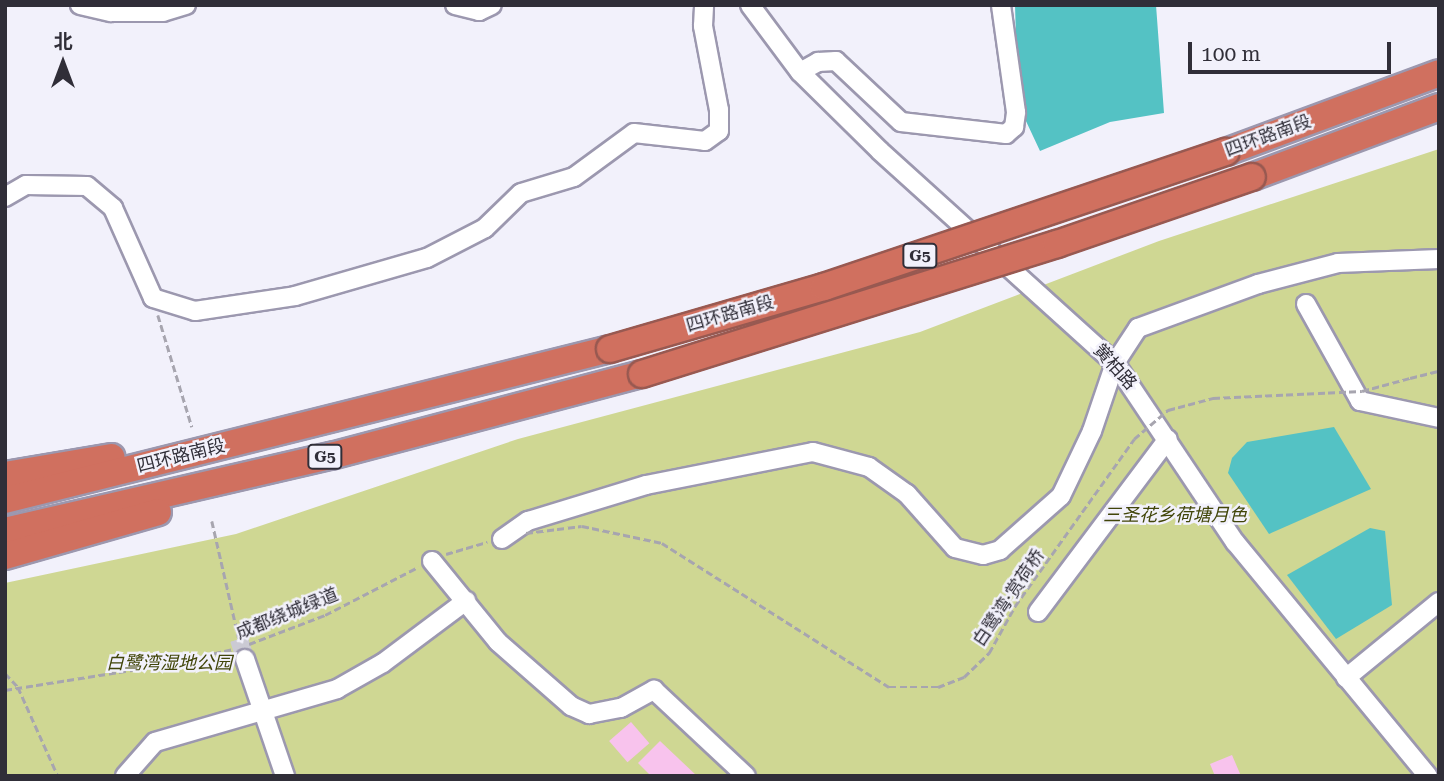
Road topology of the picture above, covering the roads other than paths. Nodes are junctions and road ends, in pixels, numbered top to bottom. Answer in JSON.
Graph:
{"nodes":[{"id":1,"x":80,"y":5,"type":"edge"},
{"id":2,"x":186,"y":5,"type":"edge"},
{"id":3,"x":454,"y":5,"type":"edge"},
{"id":4,"x":492,"y":5,"type":"edge"},
{"id":5,"x":704,"y":5,"type":"edge"},
{"id":6,"x":750,"y":5,"type":"edge"},
{"id":7,"x":1001,"y":5,"type":"edge"},
{"id":8,"x":800,"y":72,"type":"junction"},
{"id":9,"x":1439,"y":73,"type":"edge"},
{"id":10,"x":1439,"y":107,"type":"edge"},
{"id":11,"x":5,"y":197,"type":"edge"},
{"id":12,"x":1439,"y":259,"type":"edge"},
{"id":13,"x":1307,"y":304,"type":"dead end"},
{"id":14,"x":1115,"y":363,"type":"junction"},
{"id":15,"x":1439,"y":418,"type":"edge"},
{"id":16,"x":319,"y":421,"type":"junction"},
{"id":17,"x":410,"y":435,"type":"junction"},
{"id":18,"x":1168,"y":439,"type":"junction"},
{"id":19,"x":5,"y":475,"type":"edge"},
{"id":20,"x":5,"y":500,"type":"edge"},
{"id":21,"x":5,"y":531,"type":"edge"},
{"id":22,"x":502,"y":540,"type":"road end"},
{"id":23,"x":5,"y":556,"type":"edge"},
{"id":24,"x":432,"y":561,"type":"road end"},
{"id":25,"x":466,"y":601,"type":"junction"},
{"id":26,"x":1439,"y":601,"type":"edge"},
{"id":27,"x":1038,"y":612,"type":"dead end"},
{"id":28,"x":245,"y":659,"type":"tunnel mouth"},
{"id":29,"x":1346,"y":678,"type":"junction"},
{"id":30,"x":260,"y":712,"type":"junction"},
{"id":31,"x":125,"y":776,"type":"edge"},
{"id":32,"x":285,"y":776,"type":"edge"},
{"id":33,"x":747,"y":776,"type":"edge"},
{"id":34,"x":1428,"y":776,"type":"edge"}],
"edges":[{"from":1,"to":2,"type":"street"},
{"from":3,"to":4,"type":"street"},
{"from":5,"to":11,"type":"street"},
{"from":6,"to":8,"type":"street","name":"黉柏路"},
{"from":7,"to":8,"type":"street"},
{"from":8,"to":14,"type":"street","name":"黉柏路"},
{"from":9,"to":16,"type":"highway","name":"四环路南段","number":"G5","bridge":true},
{"from":10,"to":17,"type":"highway","name":"四环路南段","number":"G5","bridge":true},
{"from":12,"to":14,"type":"street"},
{"from":13,"to":15,"type":"street"},
{"from":14,"to":18,"type":"street","name":"黉柏路"},
{"from":14,"to":22,"type":"street"},
{"from":16,"to":19,"type":"highway"},
{"from":16,"to":20,"type":"highway","name":"四环路南段","number":"G5"},
{"from":17,"to":21,"type":"highway","name":"四环路南段","number":"G5"},
{"from":17,"to":23,"type":"highway"},
{"from":18,"to":27,"type":"street"},
{"from":18,"to":29,"type":"street","name":"黉柏路"},
{"from":24,"to":25,"type":"street"},
{"from":25,"to":30,"type":"street"},
{"from":25,"to":33,"type":"street"},
{"from":26,"to":29,"type":"street"},
{"from":28,"to":30,"type":"street"},
{"from":29,"to":34,"type":"street","name":"黉柏路"},
{"from":30,"to":31,"type":"street"},
{"from":30,"to":32,"type":"street"}]}
